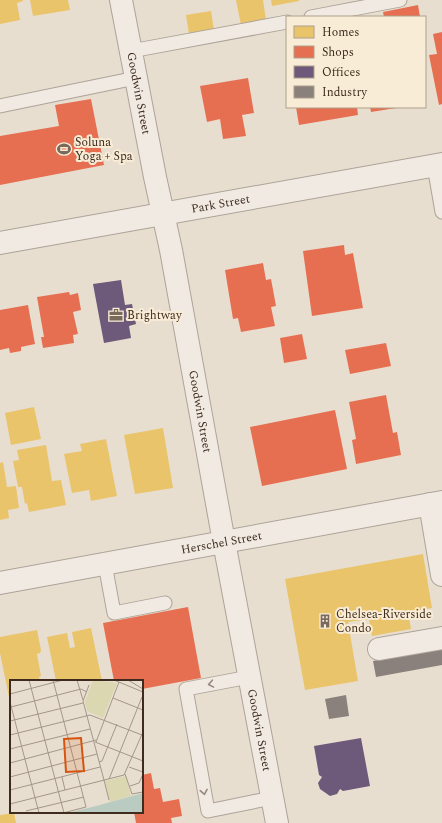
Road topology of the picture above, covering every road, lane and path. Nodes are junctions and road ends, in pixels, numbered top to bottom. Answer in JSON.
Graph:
{"nodes":[{"id":1,"x":121,"y":0,"type":"edge"},
{"id":2,"x":400,"y":0,"type":"edge"},
{"id":3,"x":316,"y":16,"type":"edge"},
{"id":4,"x":286,"y":22,"type":"edge"},
{"id":5,"x":131,"y":51,"type":"junction"},
{"id":6,"x":136,"y":78,"type":"junction"},
{"id":7,"x":0,"y":106,"type":"edge"},
{"id":8,"x":438,"y":165,"type":"edge"},
{"id":9,"x":442,"y":212,"type":"edge"},
{"id":10,"x":162,"y":213,"type":"junction"},
{"id":11,"x":0,"y":243,"type":"edge"},
{"id":12,"x":436,"y":503,"type":"edge"},
{"id":13,"x":224,"y":542,"type":"junction"},
{"id":14,"x":105,"y":564,"type":"junction"},
{"id":15,"x":442,"y":575,"type":"edge"},
{"id":16,"x":0,"y":583,"type":"edge"},
{"id":17,"x":165,"y":603,"type":"dead end"},
{"id":18,"x":442,"y":638,"type":"edge"},
{"id":19,"x":380,"y":649,"type":"dead end"},
{"id":20,"x":249,"y":677,"type":"junction"},
{"id":21,"x":272,"y":798,"type":"junction"},
{"id":22,"x":277,"y":823,"type":"edge"}],
"edges":[{"from":1,"to":5,"type":"street","name":"Goodwin Street"},
{"from":2,"to":3,"type":"lane"},
{"from":4,"to":5,"type":"lane"},
{"from":5,"to":6,"type":"street","name":"Goodwin Street"},
{"from":6,"to":7,"type":"lane"},
{"from":6,"to":10,"type":"street","name":"Goodwin Street"},
{"from":8,"to":9,"type":"lane"},
{"from":8,"to":10,"type":"street","name":"Park Street"},
{"from":10,"to":11,"type":"street","name":"Park Street"},
{"from":10,"to":13,"type":"street","name":"Goodwin Street"},
{"from":12,"to":13,"type":"street","name":"Herschel Street"},
{"from":12,"to":15,"type":"street"},
{"from":13,"to":14,"type":"street","name":"Herschel Street"},
{"from":13,"to":20,"type":"street","name":"Goodwin Street"},
{"from":14,"to":16,"type":"street","name":"Herschel Street"},
{"from":14,"to":17,"type":"lane"},
{"from":18,"to":19,"type":"street"},
{"from":20,"to":21,"type":"street","name":"Goodwin Street"},
{"from":20,"to":21,"type":"lane","one_way":true},
{"from":21,"to":22,"type":"street","name":"Goodwin Street"}]}
